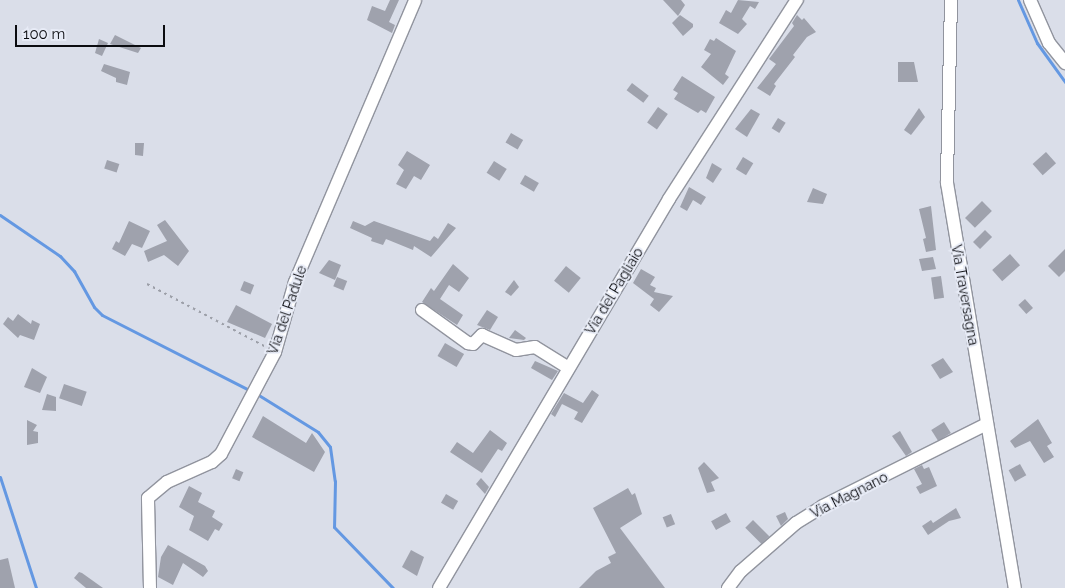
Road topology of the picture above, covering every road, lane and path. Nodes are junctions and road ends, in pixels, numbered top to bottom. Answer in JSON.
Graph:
{"nodes":[{"id":1,"x":415,"y":0,"type":"edge"},
{"id":2,"x":797,"y":0,"type":"edge"},
{"id":3,"x":951,"y":0,"type":"edge"},
{"id":4,"x":1030,"y":0,"type":"edge"},
{"id":5,"x":1065,"y":63,"type":"edge"},
{"id":6,"x":147,"y":284,"type":"dead end"},
{"id":7,"x":422,"y":310,"type":"dead end"},
{"id":8,"x":275,"y":352,"type":"junction"},
{"id":9,"x":568,"y":368,"type":"junction"},
{"id":10,"x":987,"y":424,"type":"junction"},
{"id":11,"x":150,"y":588,"type":"edge"},
{"id":12,"x":439,"y":588,"type":"edge"},
{"id":13,"x":728,"y":588,"type":"edge"},
{"id":14,"x":1015,"y":588,"type":"edge"}],
"edges":[{"from":1,"to":8,"type":"street","name":"Via del Padule"},
{"from":2,"to":9,"type":"street","name":"Via del Pagliaio"},
{"from":3,"to":10,"type":"street","name":"Via Traversagna"},
{"from":4,"to":5,"type":"street"},
{"from":6,"to":8,"type":"path"},
{"from":7,"to":9,"type":"street"},
{"from":8,"to":11,"type":"street","name":"Via del Padule"},
{"from":9,"to":12,"type":"street","name":"Via del Pagliaio"},
{"from":10,"to":13,"type":"street","name":"Via Magnano"},
{"from":10,"to":14,"type":"street","name":"Via Traversagna"}]}
